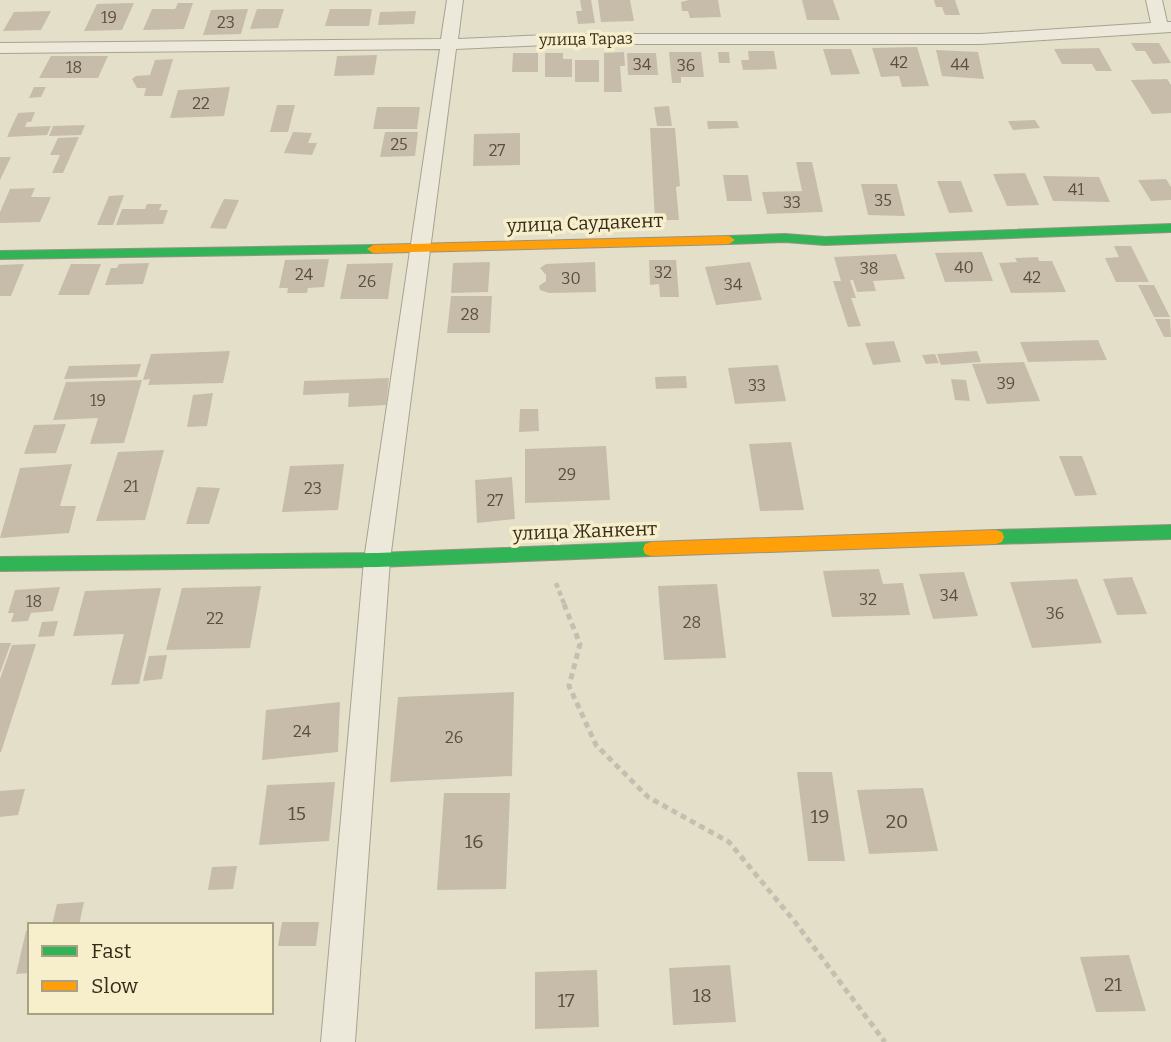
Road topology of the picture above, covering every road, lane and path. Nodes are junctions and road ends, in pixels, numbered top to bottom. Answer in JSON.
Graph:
{"nodes":[{"id":1,"x":456,"y":0,"type":"edge"},
{"id":2,"x":1154,"y":0,"type":"edge"},
{"id":3,"x":1165,"y":27,"type":"edge"},
{"id":4,"x":451,"y":44,"type":"junction"},
{"id":5,"x":0,"y":48,"type":"edge"},
{"id":6,"x":1171,"y":228,"type":"edge"},
{"id":7,"x":422,"y":248,"type":"junction"},
{"id":8,"x":0,"y":255,"type":"edge"},
{"id":9,"x":1171,"y":532,"type":"edge"},
{"id":10,"x":540,"y":555,"type":"junction"},
{"id":11,"x":377,"y":560,"type":"junction"},
{"id":12,"x":0,"y":564,"type":"edge"},
{"id":13,"x":338,"y":1042,"type":"edge"},
{"id":14,"x":885,"y":1042,"type":"edge"}],
"edges":[{"from":1,"to":4,"type":"street"},
{"from":2,"to":3,"type":"street"},
{"from":3,"to":4,"type":"street","name":"улица Тараз"},
{"from":4,"to":5,"type":"street","name":"улица Тараз"},
{"from":4,"to":7,"type":"street"},
{"from":6,"to":7,"type":"street","name":"улица Саудакент"},
{"from":7,"to":8,"type":"street","name":"улица Саудакент"},
{"from":7,"to":11,"type":"street"},
{"from":9,"to":10,"type":"street","name":"улица Жанкент"},
{"from":10,"to":11,"type":"street","name":"улица Жанкент"},
{"from":10,"to":14,"type":"path"},
{"from":11,"to":12,"type":"street","name":"улица Жанкент"},
{"from":11,"to":13,"type":"street"}]}
